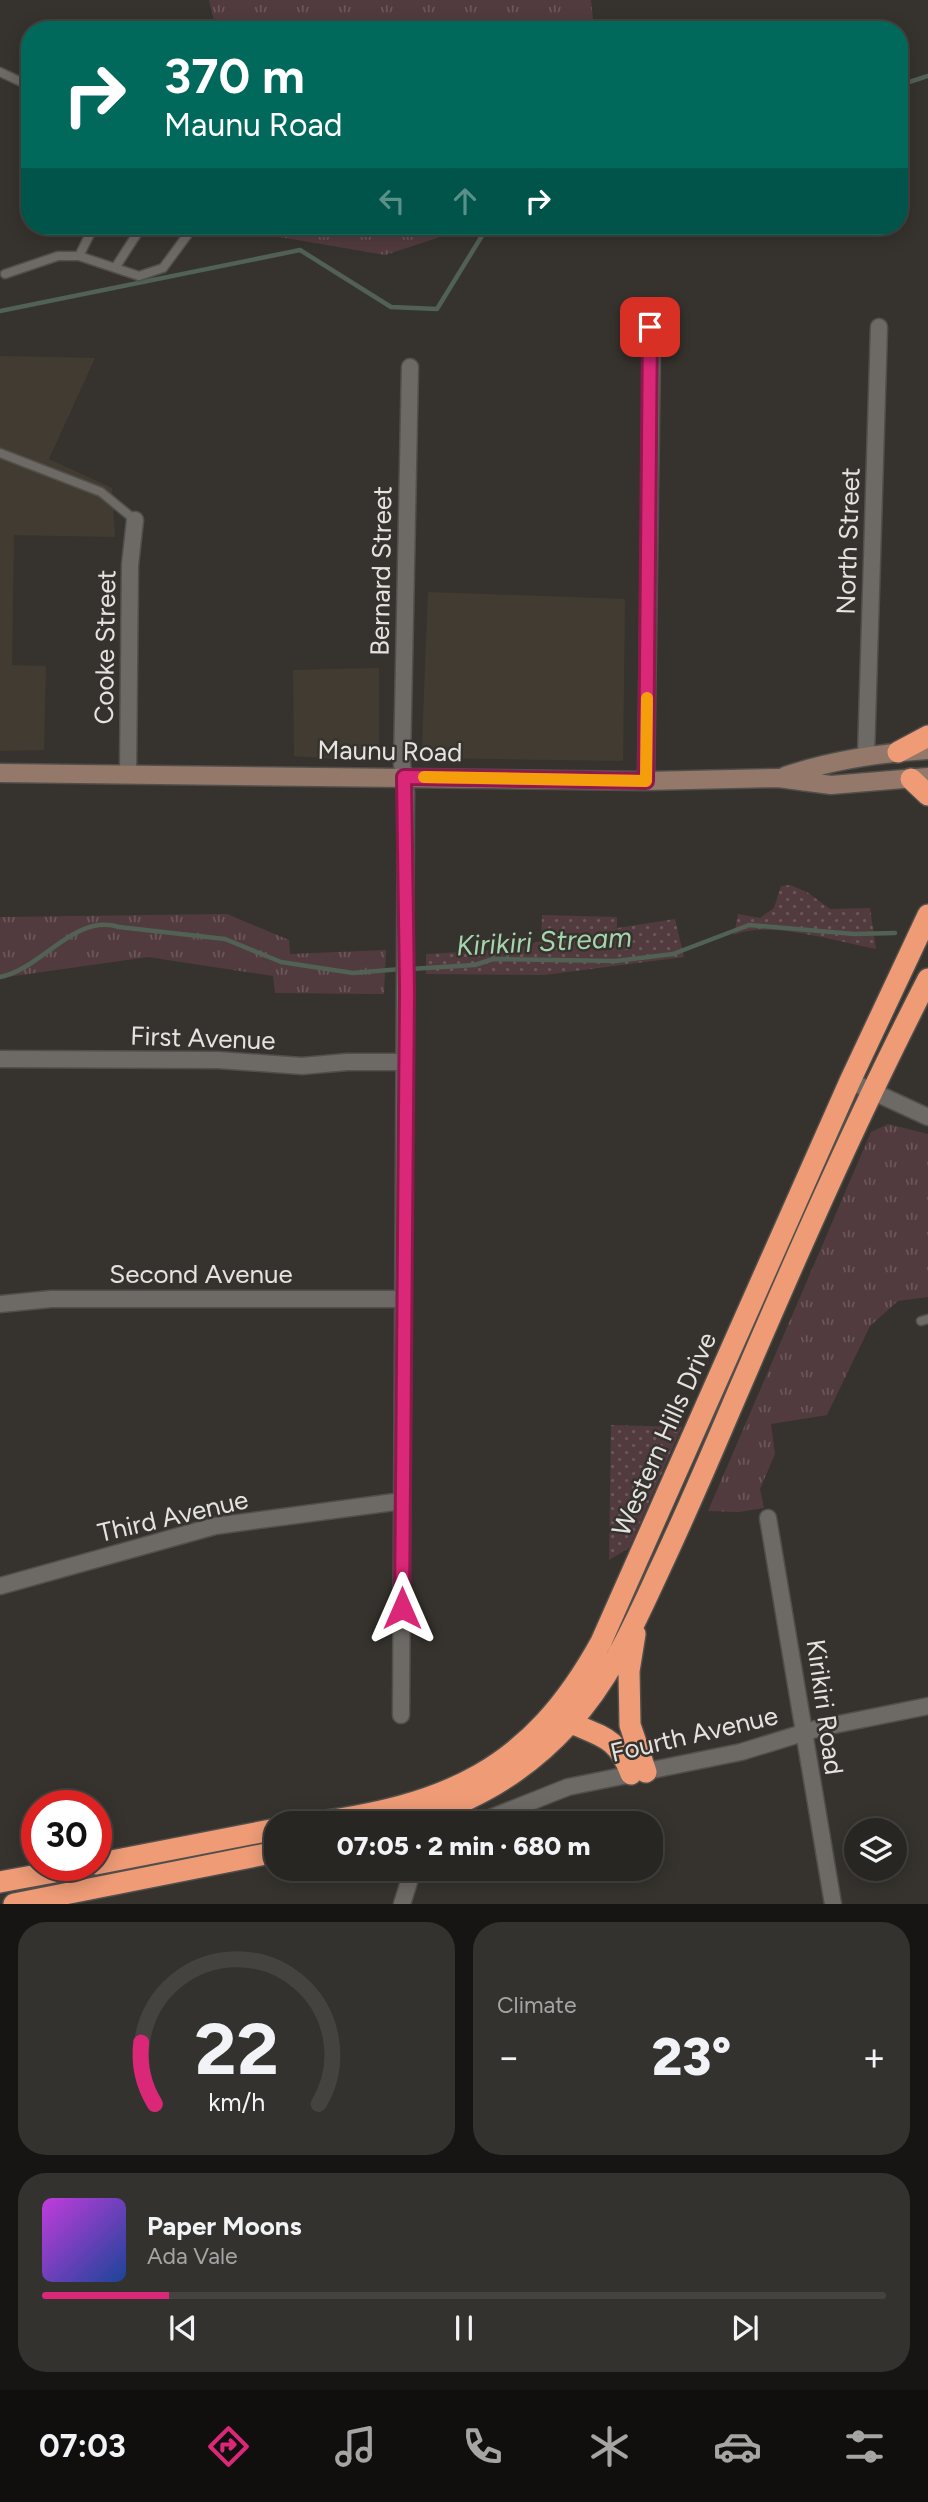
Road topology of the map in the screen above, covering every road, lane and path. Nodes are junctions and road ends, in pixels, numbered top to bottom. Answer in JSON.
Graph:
{"nodes":[{"id":1,"x":0,"y":72,"type":"edge"},
{"id":2,"x":21,"y":82,"type":"edge"},
{"id":3,"x":90,"y":235,"type":"edge"},
{"id":4,"x":136,"y":235,"type":"edge"},
{"id":5,"x":187,"y":235,"type":"edge"},
{"id":6,"x":79,"y":256,"type":"junction"},
{"id":7,"x":115,"y":268,"type":"junction"},
{"id":8,"x":5,"y":274,"type":"dead end"},
{"id":9,"x":648,"y":307,"type":"dead end"},
{"id":10,"x":879,"y":327,"type":"dead end"},
{"id":11,"x":410,"y":367,"type":"dead end"},
{"id":12,"x":0,"y":453,"type":"edge"},
{"id":13,"x":135,"y":520,"type":"joint"},
{"id":14,"x":928,"y":736,"type":"edge"},
{"id":15,"x":928,"y":750,"type":"edge"},
{"id":16,"x":898,"y":752,"type":"junction"},
{"id":17,"x":866,"y":756,"type":"junction"},
{"id":18,"x":0,"y":773,"type":"edge"},
{"id":19,"x":128,"y":775,"type":"junction"},
{"id":20,"x":404,"y":777,"type":"junction"},
{"id":21,"x":779,"y":778,"type":"junction"},
{"id":22,"x":920,"y":778,"type":"edge"},
{"id":23,"x":646,"y":781,"type":"junction"},
{"id":24,"x":928,"y":794,"type":"edge"},
{"id":25,"x":928,"y":915,"type":"edge"},
{"id":26,"x":928,"y":979,"type":"edge"},
{"id":27,"x":0,"y":1059,"type":"edge"},
{"id":28,"x":404,"y":1062,"type":"junction"},
{"id":29,"x":850,"y":1081,"type":"junction"},
{"id":30,"x":871,"y":1090,"type":"junction"},
{"id":31,"x":928,"y":1117,"type":"edge"},
{"id":32,"x":769,"y":1295,"type":"junction"},
{"id":33,"x":403,"y":1299,"type":"junction"},
{"id":34,"x":0,"y":1304,"type":"edge"},
{"id":35,"x":402,"y":1501,"type":"junction"},
{"id":36,"x":768,"y":1518,"type":"dead end"},
{"id":37,"x":0,"y":1586,"type":"edge"},
{"id":38,"x":636,"y":1621,"type":"junction"},
{"id":39,"x":928,"y":1706,"type":"edge"},
{"id":40,"x":401,"y":1715,"type":"dead end"},
{"id":41,"x":570,"y":1723,"type":"junction"},
{"id":42,"x":803,"y":1735,"type":"junction"},
{"id":43,"x":639,"y":1773,"type":"junction"},
{"id":44,"x":380,"y":1811,"type":"edge"},
{"id":45,"x":442,"y":1811,"type":"edge"},
{"id":46,"x":508,"y":1811,"type":"edge"},
{"id":47,"x":264,"y":1831,"type":"edge"},
{"id":48,"x":264,"y":1854,"type":"edge"},
{"id":49,"x":112,"y":1861,"type":"edge"},
{"id":50,"x":21,"y":1878,"type":"edge"},
{"id":51,"x":408,"y":1881,"type":"edge"},
{"id":52,"x":0,"y":1882,"type":"edge"},
{"id":53,"x":14,"y":1903,"type":"edge"},
{"id":54,"x":402,"y":1903,"type":"edge"},
{"id":55,"x":833,"y":1903,"type":"edge"}],
"edges":[{"from":1,"to":2,"type":"lane"},
{"from":3,"to":6,"type":"lane"},
{"from":4,"to":7,"type":"lane"},
{"from":5,"to":7,"type":"lane"},
{"from":6,"to":7,"type":"lane"},
{"from":6,"to":8,"type":"lane"},
{"from":9,"to":23,"type":"street"},
{"from":10,"to":17,"type":"street","name":"North Street"},
{"from":11,"to":20,"type":"street","name":"Bernard Street"},
{"from":12,"to":13,"type":"lane"},
{"from":13,"to":19,"type":"street","name":"Cooke Street"},
{"from":14,"to":16,"type":"highway"},
{"from":15,"to":16,"type":"main road","name":"Maunu Road"},
{"from":16,"to":17,"type":"main road","name":"Maunu Road"},
{"from":17,"to":21,"type":"main road","name":"Maunu Road"},
{"from":18,"to":19,"type":"main road","name":"Maunu Road"},
{"from":19,"to":20,"type":"main road","name":"Maunu Road"},
{"from":20,"to":23,"type":"main road","name":"Maunu Road"},
{"from":20,"to":28,"type":"street","name":"Bernard Street"},
{"from":21,"to":22,"type":"main road","name":"Maunu Road"},
{"from":21,"to":23,"type":"main road","name":"Maunu Road"},
{"from":22,"to":24,"type":"highway"},
{"from":25,"to":29,"type":"highway","name":"Western Hills Drive"},
{"from":26,"to":30,"type":"highway","name":"Western Hills Drive"},
{"from":27,"to":28,"type":"street","name":"First Avenue"},
{"from":28,"to":33,"type":"street","name":"Bernard Street"},
{"from":29,"to":30,"type":"street"},
{"from":29,"to":32,"type":"highway","name":"Western Hills Drive"},
{"from":30,"to":31,"type":"street"},
{"from":30,"to":32,"type":"highway","name":"Western Hills Drive"},
{"from":32,"to":38,"type":"highway","name":"Western Hills Drive"},
{"from":32,"to":44,"type":"highway","name":"Western Hills Drive"},
{"from":33,"to":34,"type":"street","name":"Second Avenue"},
{"from":33,"to":35,"type":"street","name":"Bernard Street"},
{"from":35,"to":37,"type":"street","name":"Third Avenue"},
{"from":35,"to":40,"type":"street","name":"Bernard Street"},
{"from":36,"to":42,"type":"street","name":"Kirikiri Road"},
{"from":38,"to":41,"type":"highway","name":"Western Hills Drive"},
{"from":38,"to":43,"type":"highway"},
{"from":39,"to":42,"type":"street","name":"Fourth Avenue"},
{"from":41,"to":43,"type":"highway"},
{"from":41,"to":45,"type":"highway","name":"Western Hills Drive"},
{"from":42,"to":43,"type":"street","name":"Fourth Avenue"},
{"from":42,"to":55,"type":"street","name":"Kirikiri Road"},
{"from":43,"to":46,"type":"street","name":"Fourth Avenue"},
{"from":47,"to":49,"type":"highway"},
{"from":48,"to":53,"type":"highway"},
{"from":50,"to":52,"type":"highway"},
{"from":51,"to":54,"type":"street"}]}
